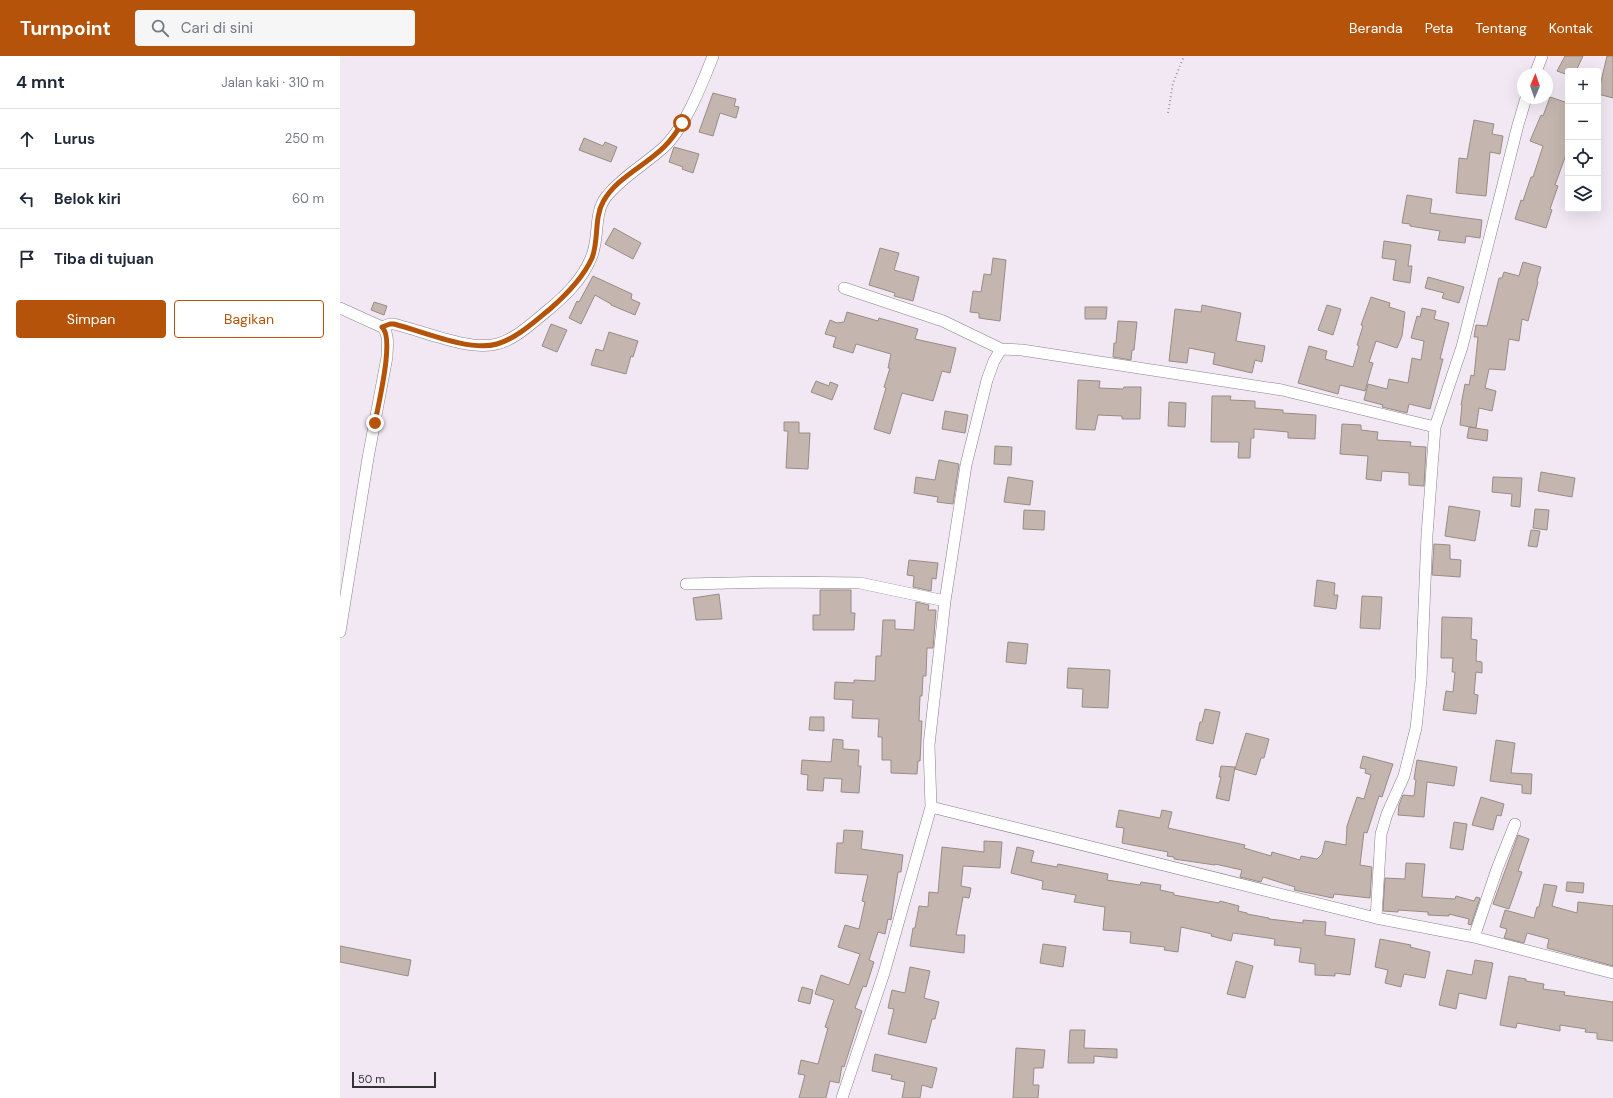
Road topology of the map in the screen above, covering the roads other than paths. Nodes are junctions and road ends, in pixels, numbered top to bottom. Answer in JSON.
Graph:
{"nodes":[{"id":1,"x":713,"y":56,"type":"edge"},
{"id":2,"x":1542,"y":56,"type":"edge"},
{"id":3,"x":1537,"y":68,"type":"edge"},
{"id":4,"x":1524,"y":104,"type":"edge"},
{"id":5,"x":844,"y":288,"type":"dead end"},
{"id":6,"x":340,"y":308,"type":"edge"},
{"id":7,"x":382,"y":327,"type":"junction"},
{"id":8,"x":1001,"y":349,"type":"junction"},
{"id":9,"x":1434,"y":427,"type":"junction"},
{"id":10,"x":686,"y":584,"type":"dead end"},
{"id":11,"x":945,"y":601,"type":"junction"},
{"id":12,"x":340,"y":632,"type":"edge"},
{"id":13,"x":931,"y":807,"type":"junction"},
{"id":14,"x":1515,"y":824,"type":"dead end"},
{"id":15,"x":1376,"y":918,"type":"junction"},
{"id":16,"x":1474,"y":937,"type":"junction"},
{"id":17,"x":1613,"y":973,"type":"edge"},
{"id":18,"x":842,"y":1098,"type":"edge"}],
"edges":[{"from":1,"to":7,"type":"street"},
{"from":2,"to":3,"type":"street"},
{"from":4,"to":9,"type":"street"},
{"from":5,"to":8,"type":"street"},
{"from":6,"to":7,"type":"street"},
{"from":7,"to":12,"type":"street"},
{"from":8,"to":9,"type":"street"},
{"from":8,"to":11,"type":"street"},
{"from":9,"to":15,"type":"street"},
{"from":10,"to":11,"type":"street"},
{"from":11,"to":13,"type":"street"},
{"from":13,"to":15,"type":"street"},
{"from":13,"to":18,"type":"street"},
{"from":14,"to":16,"type":"street"},
{"from":15,"to":16,"type":"street"},
{"from":16,"to":17,"type":"street"}]}
